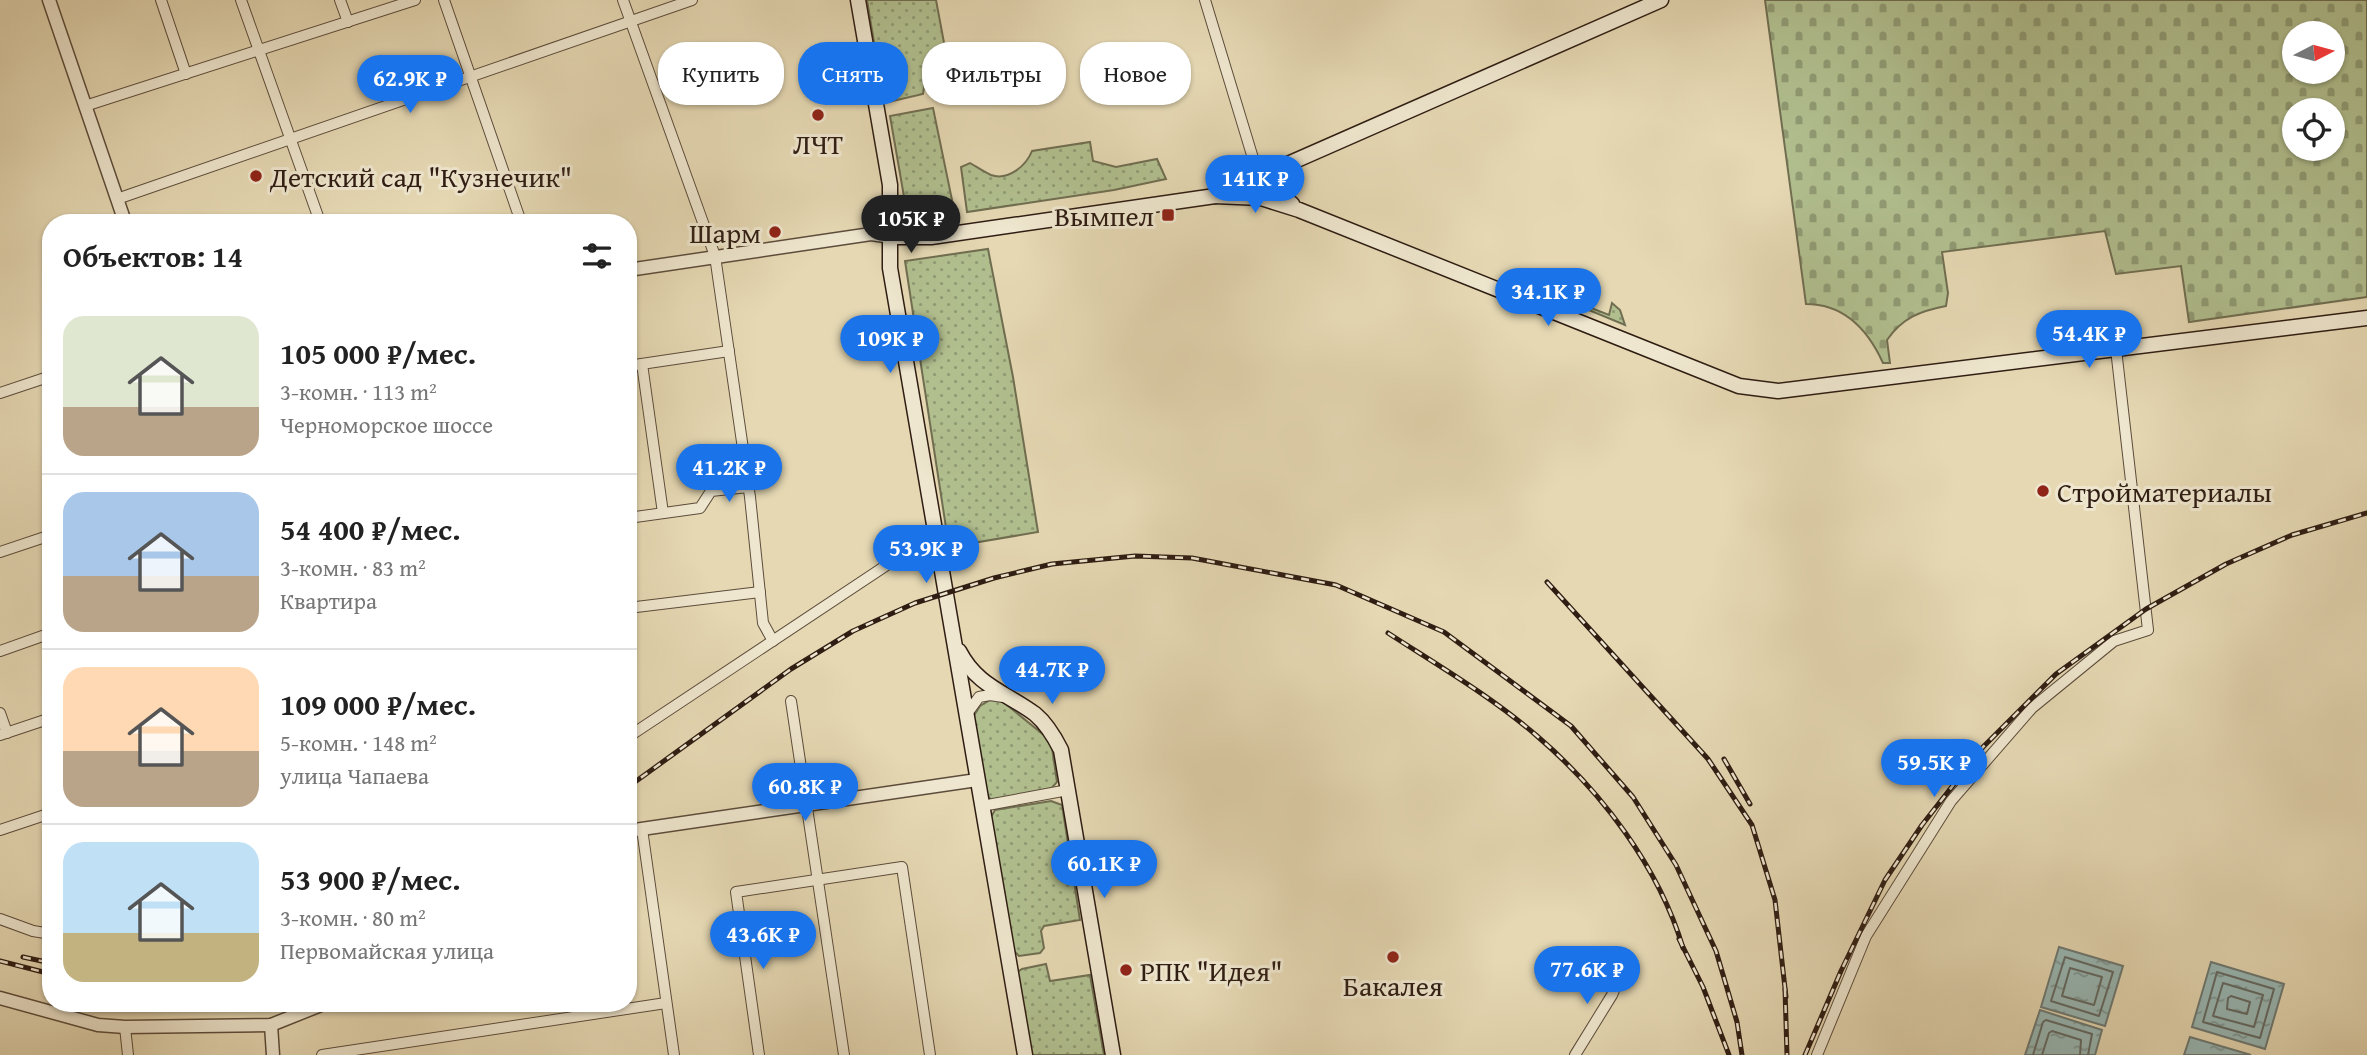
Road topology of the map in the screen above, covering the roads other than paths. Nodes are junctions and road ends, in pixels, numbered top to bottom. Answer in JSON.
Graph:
{"nodes":[{"id":1,"x":49,"y":0,"type":"edge"},
{"id":2,"x":161,"y":0,"type":"edge"},
{"id":3,"x":241,"y":0,"type":"edge"},
{"id":4,"x":340,"y":0,"type":"edge"},
{"id":5,"x":415,"y":0,"type":"edge"},
{"id":6,"x":444,"y":0,"type":"edge"},
{"id":7,"x":623,"y":0,"type":"edge"},
{"id":8,"x":692,"y":0,"type":"edge"},
{"id":9,"x":858,"y":0,"type":"edge"},
{"id":10,"x":1205,"y":0,"type":"edge"},
{"id":11,"x":1661,"y":0,"type":"edge"},
{"id":12,"x":348,"y":22,"type":"junction"},
{"id":13,"x":631,"y":22,"type":"junction"},
{"id":14,"x":259,"y":51,"type":"junction"},
{"id":15,"x":186,"y":74,"type":"junction"},
{"id":16,"x":471,"y":77,"type":"junction"},
{"id":17,"x":85,"y":106,"type":"junction"},
{"id":18,"x":290,"y":141,"type":"junction"},
{"id":19,"x":1259,"y":178,"type":"junction"},
{"id":20,"x":1215,"y":195,"type":"junction"},
{"id":21,"x":117,"y":200,"type":"junction"},
{"id":22,"x":1299,"y":210,"type":"junction"},
{"id":23,"x":122,"y":214,"type":"edge"},
{"id":24,"x":317,"y":214,"type":"edge"},
{"id":25,"x":518,"y":214,"type":"edge"},
{"id":26,"x":892,"y":237,"type":"junction"},
{"id":27,"x":931,"y":237,"type":"junction"},
{"id":28,"x":715,"y":256,"type":"junction"},
{"id":29,"x":637,"y":269,"type":"edge"},
{"id":30,"x":897,"y":311,"type":"junction"},
{"id":31,"x":2367,"y":318,"type":"edge"},
{"id":32,"x":2116,"y":349,"type":"junction"},
{"id":33,"x":729,"y":351,"type":"junction"},
{"id":34,"x":642,"y":364,"type":"junction"},
{"id":35,"x":637,"y":365,"type":"edge"},
{"id":36,"x":42,"y":379,"type":"edge"},
{"id":37,"x":0,"y":393,"type":"edge"},
{"id":38,"x":748,"y":487,"type":"junction"},
{"id":39,"x":663,"y":513,"type":"junction"},
{"id":40,"x":637,"y":517,"type":"edge"},
{"id":41,"x":935,"y":533,"type":"junction"},
{"id":42,"x":42,"y":538,"type":"edge"},
{"id":43,"x":0,"y":552,"type":"edge"},
{"id":44,"x":760,"y":592,"type":"junction"},
{"id":45,"x":637,"y":607,"type":"edge"},
{"id":46,"x":42,"y":636,"type":"edge"},
{"id":47,"x":952,"y":638,"type":"junction"},
{"id":48,"x":772,"y":640,"type":"junction"},
{"id":49,"x":0,"y":650,"type":"edge"},
{"id":50,"x":1007,"y":697,"type":"junction"},
{"id":51,"x":791,"y":701,"type":"dead end"},
{"id":52,"x":0,"y":713,"type":"edge"},
{"id":53,"x":966,"y":715,"type":"junction"},
{"id":54,"x":42,"y":721,"type":"edge"},
{"id":55,"x":637,"y":731,"type":"edge"},
{"id":56,"x":4,"y":734,"type":"edge"},
{"id":57,"x":977,"y":780,"type":"junction"},
{"id":58,"x":1068,"y":790,"type":"junction"},
{"id":59,"x":807,"y":806,"type":"junction"},
{"id":60,"x":982,"y":806,"type":"junction"},
{"id":61,"x":42,"y":817,"type":"edge"},
{"id":62,"x":642,"y":829,"type":"junction"},
{"id":63,"x":0,"y":830,"type":"edge"},
{"id":64,"x":637,"y":830,"type":"edge"},
{"id":65,"x":818,"y":879,"type":"junction"},
{"id":66,"x":0,"y":919,"type":"edge"},
{"id":67,"x":42,"y":932,"type":"edge"},
{"id":68,"x":1623,"y":969,"type":"dead end"},
{"id":69,"x":0,"y":998,"type":"edge"},
{"id":70,"x":666,"y":1003,"type":"junction"},
{"id":71,"x":637,"y":1007,"type":"edge"},
{"id":72,"x":42,"y":1010,"type":"edge"},
{"id":73,"x":51,"y":1012,"type":"edge"},
{"id":74,"x":304,"y":1012,"type":"edge"},
{"id":75,"x":606,"y":1012,"type":"edge"},
{"id":76,"x":271,"y":1025,"type":"junction"},
{"id":77,"x":125,"y":1027,"type":"junction"},
{"id":78,"x":128,"y":1055,"type":"edge"},
{"id":79,"x":273,"y":1055,"type":"edge"},
{"id":80,"x":322,"y":1055,"type":"edge"},
{"id":81,"x":674,"y":1055,"type":"edge"},
{"id":82,"x":759,"y":1055,"type":"edge"},
{"id":83,"x":844,"y":1055,"type":"edge"},
{"id":84,"x":930,"y":1055,"type":"edge"},
{"id":85,"x":1025,"y":1055,"type":"edge"},
{"id":86,"x":1112,"y":1055,"type":"edge"},
{"id":87,"x":1575,"y":1055,"type":"edge"},
{"id":88,"x":1817,"y":1055,"type":"edge"}],
"edges":[{"from":1,"to":17,"type":"street"},
{"from":2,"to":15,"type":"street"},
{"from":3,"to":14,"type":"street"},
{"from":4,"to":12,"type":"street"},
{"from":5,"to":12,"type":"street"},
{"from":6,"to":16,"type":"street"},
{"from":7,"to":13,"type":"street"},
{"from":8,"to":13,"type":"street"},
{"from":9,"to":26,"type":"main road"},
{"from":10,"to":19,"type":"street"},
{"from":11,"to":19,"type":"main road"},
{"from":12,"to":14,"type":"street"},
{"from":13,"to":16,"type":"street"},
{"from":13,"to":28,"type":"street"},
{"from":14,"to":15,"type":"street"},
{"from":14,"to":18,"type":"street"},
{"from":15,"to":17,"type":"street"},
{"from":16,"to":18,"type":"street"},
{"from":16,"to":25,"type":"street"},
{"from":17,"to":21,"type":"street"},
{"from":18,"to":21,"type":"street"},
{"from":18,"to":24,"type":"street"},
{"from":19,"to":20,"type":"main road"},
{"from":19,"to":22,"type":"main road"},
{"from":20,"to":22,"type":"main road"},
{"from":20,"to":27,"type":"main road"},
{"from":21,"to":23,"type":"street"},
{"from":22,"to":32,"type":"main road"},
{"from":26,"to":27,"type":"main road"},
{"from":26,"to":28,"type":"street"},
{"from":26,"to":30,"type":"main road"},
{"from":27,"to":30,"type":"main road"},
{"from":28,"to":29,"type":"street"},
{"from":28,"to":33,"type":"street"},
{"from":30,"to":41,"type":"main road"},
{"from":31,"to":32,"type":"main road"},
{"from":32,"to":88,"type":"street"},
{"from":33,"to":34,"type":"street"},
{"from":33,"to":38,"type":"street"},
{"from":34,"to":35,"type":"street"},
{"from":34,"to":39,"type":"street"},
{"from":36,"to":37,"type":"street"},
{"from":38,"to":39,"type":"street"},
{"from":38,"to":44,"type":"street"},
{"from":39,"to":40,"type":"street"},
{"from":41,"to":47,"type":"main road"},
{"from":41,"to":48,"type":"street"},
{"from":42,"to":43,"type":"street"},
{"from":44,"to":45,"type":"street"},
{"from":44,"to":48,"type":"street"},
{"from":46,"to":49,"type":"street"},
{"from":47,"to":50,"type":"main road"},
{"from":47,"to":53,"type":"main road"},
{"from":48,"to":55,"type":"street"},
{"from":50,"to":53,"type":"street"},
{"from":50,"to":58,"type":"main road"},
{"from":51,"to":59,"type":"street"},
{"from":52,"to":56,"type":"street"},
{"from":53,"to":57,"type":"main road"},
{"from":54,"to":56,"type":"street"},
{"from":57,"to":59,"type":"street"},
{"from":57,"to":60,"type":"main road"},
{"from":58,"to":60,"type":"street"},
{"from":58,"to":86,"type":"main road"},
{"from":59,"to":62,"type":"street"},
{"from":59,"to":65,"type":"street"},
{"from":60,"to":85,"type":"main road"},
{"from":61,"to":63,"type":"street"},
{"from":62,"to":64,"type":"street"},
{"from":62,"to":70,"type":"street"},
{"from":65,"to":82,"type":"street"},
{"from":65,"to":83,"type":"street"},
{"from":65,"to":84,"type":"street"},
{"from":66,"to":67,"type":"street"},
{"from":68,"to":87,"type":"street"},
{"from":69,"to":72,"type":"street"},
{"from":70,"to":71,"type":"street"},
{"from":70,"to":81,"type":"street"},
{"from":73,"to":77,"type":"street"},
{"from":74,"to":76,"type":"street"},
{"from":75,"to":80,"type":"street"},
{"from":76,"to":77,"type":"street"},
{"from":76,"to":79,"type":"street"},
{"from":77,"to":78,"type":"street"}]}
